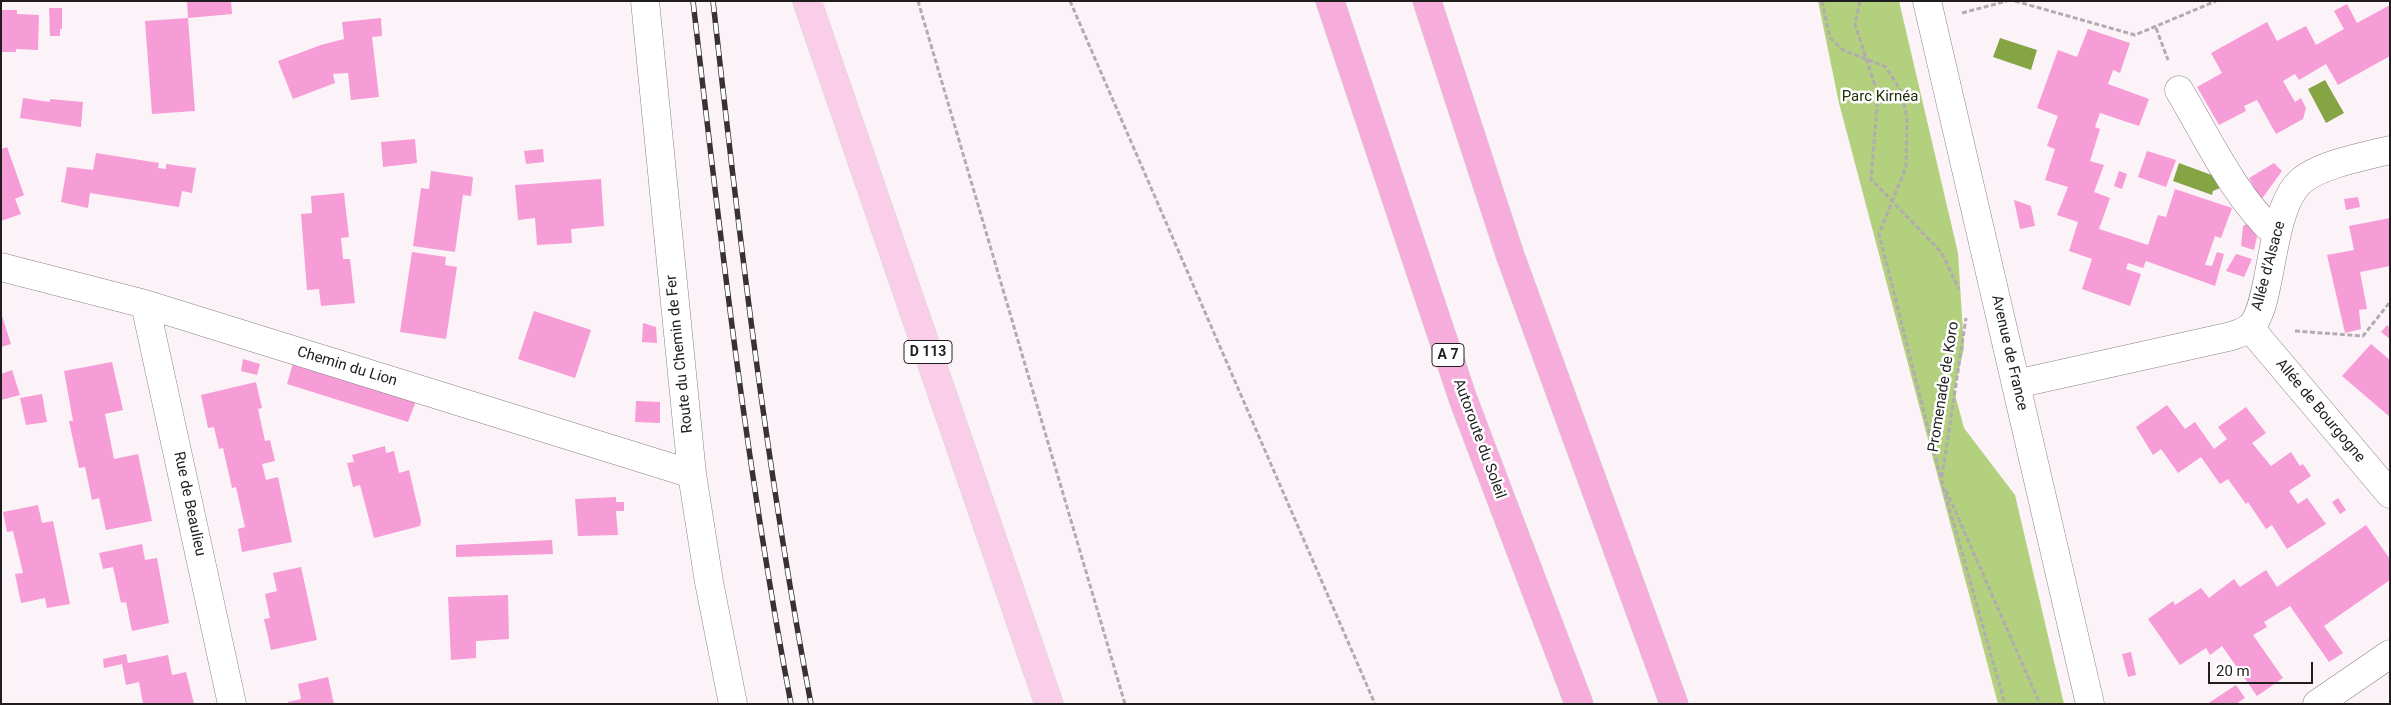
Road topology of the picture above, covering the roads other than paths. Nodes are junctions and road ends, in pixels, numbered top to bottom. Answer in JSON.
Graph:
{"nodes":[{"id":1,"x":645,"y":1,"type":"edge"},
{"id":2,"x":807,"y":1,"type":"edge"},
{"id":3,"x":1330,"y":1,"type":"edge"},
{"id":4,"x":1427,"y":1,"type":"edge"},
{"id":5,"x":1930,"y":11,"type":"edge"},
{"id":6,"x":2179,"y":90,"type":"dead end"},
{"id":7,"x":2390,"y":150,"type":"edge"},
{"id":8,"x":2276,"y":234,"type":"junction"},
{"id":9,"x":1,"y":267,"type":"edge"},
{"id":10,"x":145,"y":304,"type":"junction"},
{"id":11,"x":2250,"y":328,"type":"junction"},
{"id":12,"x":2016,"y":384,"type":"junction"},
{"id":13,"x":692,"y":474,"type":"junction"},
{"id":14,"x":2390,"y":494,"type":"edge"},
{"id":15,"x":2390,"y":654,"type":"edge"},
{"id":16,"x":232,"y":704,"type":"edge"},
{"id":17,"x":733,"y":704,"type":"edge"},
{"id":18,"x":1049,"y":704,"type":"edge"},
{"id":19,"x":1579,"y":704,"type":"edge"},
{"id":20,"x":1674,"y":704,"type":"edge"},
{"id":21,"x":2090,"y":704,"type":"edge"},
{"id":22,"x":2317,"y":704,"type":"edge"}],
"edges":[{"from":1,"to":13,"type":"street","name":"Route du Chemin de Fer"},
{"from":2,"to":18,"type":"main road","number":"D 113"},
{"from":3,"to":19,"type":"highway","name":"Autoroute du Soleil","number":"A 7"},
{"from":4,"to":20,"type":"highway"},
{"from":5,"to":12,"type":"street","name":"Avenue de France"},
{"from":6,"to":8,"type":"street"},
{"from":7,"to":8,"type":"street","name":"Allée d'Alsace"},
{"from":8,"to":11,"type":"street","name":"Allée d'Alsace"},
{"from":9,"to":10,"type":"street","name":"Chemin du Lion"},
{"from":10,"to":13,"type":"street","name":"Chemin du Lion"},
{"from":10,"to":16,"type":"street","name":"Rue de Beaulieu"},
{"from":11,"to":12,"type":"street","name":"Allée d'Alsace"},
{"from":11,"to":14,"type":"street","name":"Allée de Bourgogne"},
{"from":12,"to":21,"type":"street","name":"Avenue de France"},
{"from":13,"to":17,"type":"street","name":"Route du Chemin de Fer"},
{"from":15,"to":22,"type":"street"}]}
